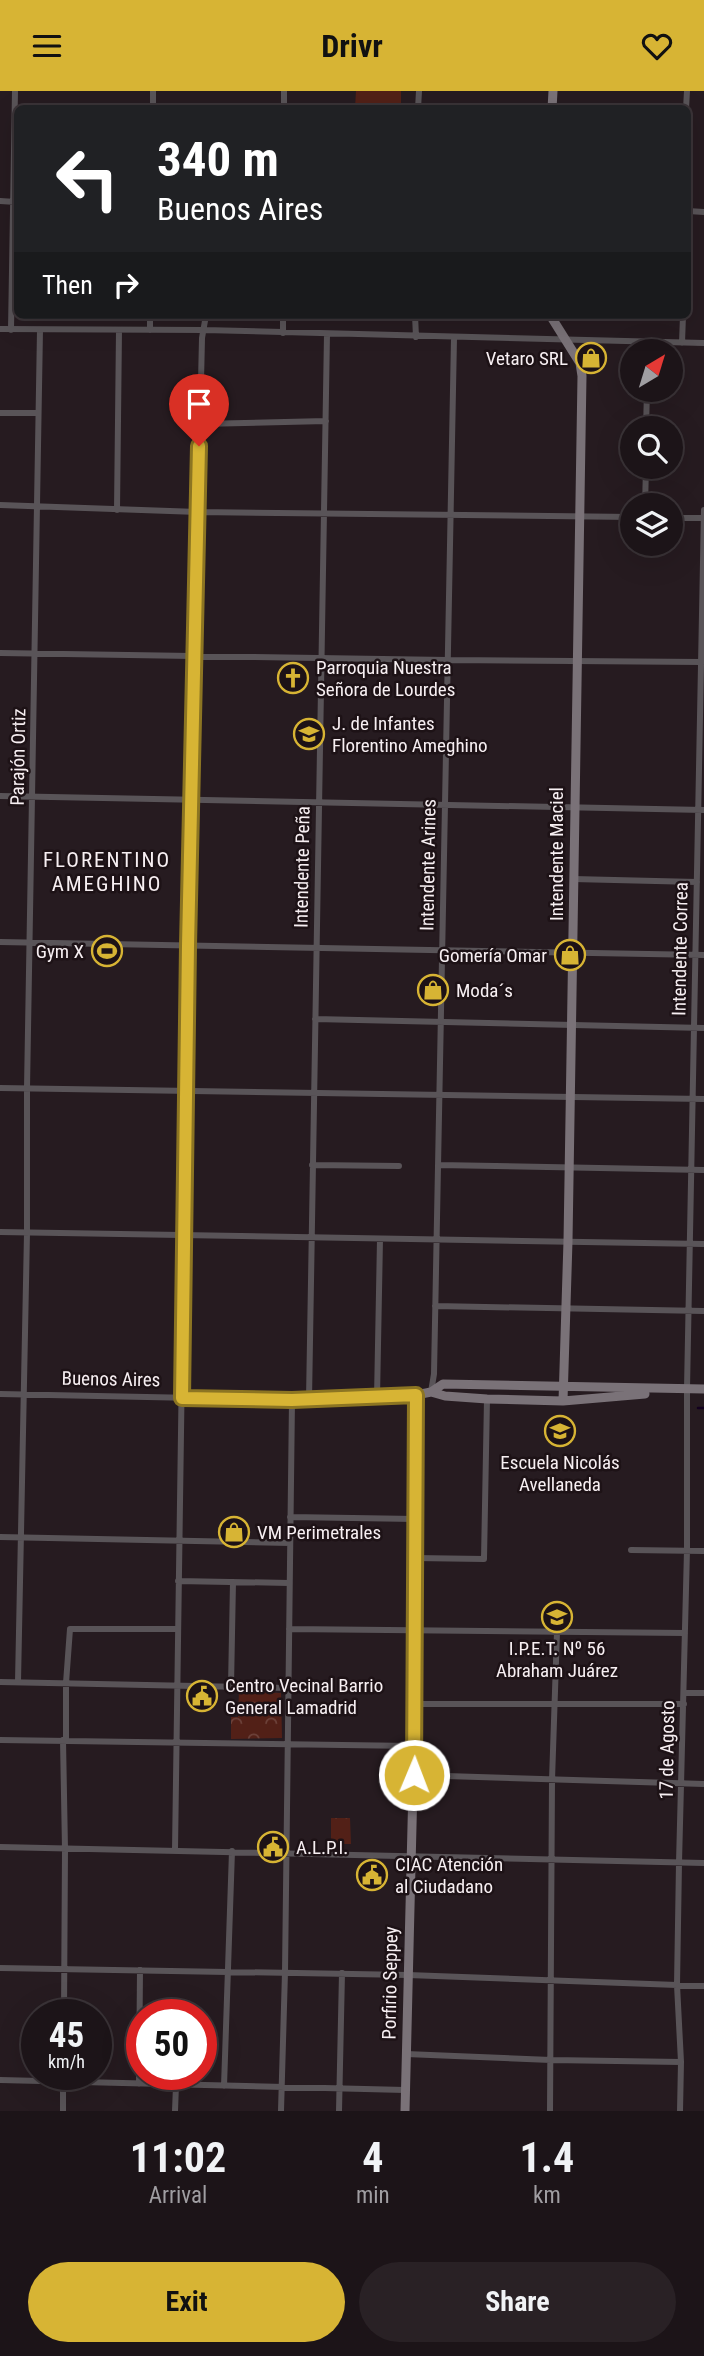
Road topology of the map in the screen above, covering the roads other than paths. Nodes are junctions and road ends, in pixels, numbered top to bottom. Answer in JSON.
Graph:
{"nodes":[{"id":1,"x":14,"y":234,"type":"edge"},
{"id":2,"x":150,"y":319,"type":"edge"},
{"id":3,"x":205,"y":319,"type":"edge"},
{"id":4,"x":283,"y":319,"type":"edge"},
{"id":5,"x":415,"y":319,"type":"edge"},
{"id":6,"x":552,"y":319,"type":"edge"},
{"id":7,"x":683,"y":319,"type":"edge"},
{"id":8,"x":0,"y":329,"type":"edge"},
{"id":9,"x":11,"y":330,"type":"junction"},
{"id":10,"x":40,"y":330,"type":"junction"},
{"id":11,"x":119,"y":330,"type":"junction"},
{"id":12,"x":150,"y":330,"type":"junction"},
{"id":13,"x":204,"y":330,"type":"junction"},
{"id":14,"x":283,"y":333,"type":"junction"},
{"id":15,"x":327,"y":334,"type":"junction"},
{"id":16,"x":416,"y":337,"type":"junction"},
{"id":17,"x":454,"y":338,"type":"junction"},
{"id":18,"x":682,"y":339,"type":"edge"},
{"id":19,"x":565,"y":341,"type":"junction"},
{"id":20,"x":620,"y":342,"type":"edge"},
{"id":21,"x":683,"y":343,"type":"edge"},
{"id":22,"x":704,"y":343,"type":"edge"},
{"id":23,"x":38,"y":413,"type":"junction"},
{"id":24,"x":0,"y":414,"type":"edge"},
{"id":25,"x":326,"y":421,"type":"junction"},
{"id":26,"x":200,"y":423,"type":"junction"},
{"id":27,"x":0,"y":505,"type":"edge"},
{"id":28,"x":36,"y":506,"type":"junction"},
{"id":29,"x":704,"y":509,"type":"edge"},
{"id":30,"x":117,"y":510,"type":"junction"},
{"id":31,"x":198,"y":512,"type":"junction"},
{"id":32,"x":324,"y":512,"type":"junction"},
{"id":33,"x":450,"y":516,"type":"junction"},
{"id":34,"x":580,"y":516,"type":"junction"},
{"id":35,"x":620,"y":517,"type":"edge"},
{"id":36,"x":683,"y":517,"type":"edge"},
{"id":37,"x":704,"y":518,"type":"edge"},
{"id":38,"x":0,"y":653,"type":"edge"},
{"id":39,"x":35,"y":653,"type":"junction"},
{"id":40,"x":194,"y":656,"type":"junction"},
{"id":41,"x":321,"y":658,"type":"junction"},
{"id":42,"x":447,"y":660,"type":"junction"},
{"id":43,"x":577,"y":660,"type":"junction"},
{"id":44,"x":703,"y":662,"type":"edge"},
{"id":45,"x":0,"y":796,"type":"edge"},
{"id":46,"x":33,"y":797,"type":"junction"},
{"id":47,"x":191,"y":800,"type":"junction"},
{"id":48,"x":319,"y":803,"type":"junction"},
{"id":49,"x":445,"y":805,"type":"junction"},
{"id":50,"x":573,"y":808,"type":"junction"},
{"id":51,"x":701,"y":810,"type":"edge"},
{"id":52,"x":573,"y":879,"type":"junction"},
{"id":53,"x":697,"y":882,"type":"junction"},
{"id":54,"x":0,"y":942,"type":"edge"},
{"id":55,"x":30,"y":943,"type":"junction"},
{"id":56,"x":188,"y":946,"type":"junction"},
{"id":57,"x":316,"y":948,"type":"junction"},
{"id":58,"x":442,"y":950,"type":"junction"},
{"id":59,"x":573,"y":952,"type":"junction"},
{"id":60,"x":695,"y":955,"type":"junction"},
{"id":61,"x":704,"y":955,"type":"edge"},
{"id":62,"x":315,"y":1019,"type":"junction"},
{"id":63,"x":440,"y":1022,"type":"junction"},
{"id":64,"x":571,"y":1025,"type":"junction"},
{"id":65,"x":694,"y":1027,"type":"junction"},
{"id":66,"x":704,"y":1028,"type":"edge"},
{"id":67,"x":0,"y":1088,"type":"edge"},
{"id":68,"x":27,"y":1088,"type":"junction"},
{"id":69,"x":187,"y":1091,"type":"junction"},
{"id":70,"x":313,"y":1094,"type":"junction"},
{"id":71,"x":439,"y":1095,"type":"junction"},
{"id":72,"x":570,"y":1097,"type":"junction"},
{"id":73,"x":693,"y":1099,"type":"junction"},
{"id":74,"x":704,"y":1099,"type":"edge"},
{"id":75,"x":312,"y":1165,"type":"junction"},
{"id":76,"x":438,"y":1165,"type":"junction"},
{"id":77,"x":399,"y":1166,"type":"dead end"},
{"id":78,"x":568,"y":1166,"type":"junction"},
{"id":79,"x":691,"y":1170,"type":"junction"},
{"id":80,"x":704,"y":1170,"type":"edge"},
{"id":81,"x":0,"y":1232,"type":"edge"},
{"id":82,"x":27,"y":1233,"type":"junction"},
{"id":83,"x":184,"y":1235,"type":"junction"},
{"id":84,"x":311,"y":1237,"type":"junction"},
{"id":85,"x":380,"y":1239,"type":"junction"},
{"id":86,"x":436,"y":1240,"type":"junction"},
{"id":87,"x":568,"y":1241,"type":"junction"},
{"id":88,"x":690,"y":1244,"type":"junction"},
{"id":89,"x":704,"y":1244,"type":"edge"},
{"id":90,"x":435,"y":1306,"type":"junction"},
{"id":91,"x":566,"y":1308,"type":"junction"},
{"id":92,"x":689,"y":1311,"type":"junction"},
{"id":93,"x":704,"y":1311,"type":"edge"},
{"id":94,"x":564,"y":1387,"type":"junction"},
{"id":95,"x":687,"y":1389,"type":"junction"},
{"id":96,"x":704,"y":1389,"type":"edge"},
{"id":97,"x":430,"y":1392,"type":"junction"},
{"id":98,"x":0,"y":1394,"type":"edge"},
{"id":99,"x":24,"y":1394,"type":"junction"},
{"id":100,"x":416,"y":1395,"type":"junction"},
{"id":101,"x":182,"y":1398,"type":"junction"},
{"id":102,"x":377,"y":1398,"type":"junction"},
{"id":103,"x":309,"y":1399,"type":"junction"},
{"id":104,"x":487,"y":1399,"type":"junction"},
{"id":105,"x":292,"y":1400,"type":"junction"},
{"id":106,"x":563,"y":1401,"type":"junction"},
{"id":107,"x":290,"y":1517,"type":"junction"},
{"id":108,"x":415,"y":1519,"type":"junction"},
{"id":109,"x":0,"y":1537,"type":"edge"},
{"id":110,"x":22,"y":1538,"type":"junction"},
{"id":111,"x":178,"y":1541,"type":"junction"},
{"id":112,"x":290,"y":1543,"type":"junction"},
{"id":113,"x":631,"y":1550,"type":"dead end"},
{"id":114,"x":687,"y":1550,"type":"junction"},
{"id":115,"x":704,"y":1551,"type":"edge"},
{"id":116,"x":415,"y":1558,"type":"junction"},
{"id":117,"x":178,"y":1581,"type":"junction"},
{"id":118,"x":233,"y":1582,"type":"junction"},
{"id":119,"x":289,"y":1583,"type":"junction"},
{"id":120,"x":177,"y":1629,"type":"junction"},
{"id":121,"x":289,"y":1629,"type":"junction"},
{"id":122,"x":414,"y":1631,"type":"junction"},
{"id":123,"x":557,"y":1632,"type":"junction"},
{"id":124,"x":685,"y":1633,"type":"junction"},
{"id":125,"x":0,"y":1682,"type":"edge"},
{"id":126,"x":18,"y":1682,"type":"junction"},
{"id":127,"x":66,"y":1683,"type":"junction"},
{"id":128,"x":176,"y":1685,"type":"junction"},
{"id":129,"x":231,"y":1686,"type":"junction"},
{"id":130,"x":288,"y":1688,"type":"junction"},
{"id":131,"x":684,"y":1693,"type":"junction"},
{"id":132,"x":704,"y":1693,"type":"edge"},
{"id":133,"x":415,"y":1704,"type":"junction"},
{"id":134,"x":555,"y":1704,"type":"junction"},
{"id":135,"x":684,"y":1704,"type":"junction"},
{"id":136,"x":0,"y":1740,"type":"edge"},
{"id":137,"x":65,"y":1740,"type":"junction"},
{"id":138,"x":177,"y":1744,"type":"junction"},
{"id":139,"x":287,"y":1745,"type":"junction"},
{"id":140,"x":414,"y":1746,"type":"junction"},
{"id":141,"x":414,"y":1775,"type":"junction"},
{"id":142,"x":552,"y":1780,"type":"junction"},
{"id":143,"x":682,"y":1784,"type":"junction"},
{"id":144,"x":704,"y":1784,"type":"edge"},
{"id":145,"x":0,"y":1847,"type":"edge"},
{"id":146,"x":65,"y":1849,"type":"junction"},
{"id":147,"x":175,"y":1850,"type":"junction"},
{"id":148,"x":232,"y":1851,"type":"junction"},
{"id":149,"x":286,"y":1852,"type":"junction"},
{"id":150,"x":410,"y":1856,"type":"junction"},
{"id":151,"x":552,"y":1858,"type":"junction"},
{"id":152,"x":679,"y":1863,"type":"junction"},
{"id":153,"x":704,"y":1863,"type":"edge"},
{"id":154,"x":0,"y":1968,"type":"edge"},
{"id":155,"x":64,"y":1969,"type":"junction"},
{"id":156,"x":140,"y":1970,"type":"junction"},
{"id":157,"x":228,"y":1971,"type":"junction"},
{"id":158,"x":285,"y":1972,"type":"junction"},
{"id":159,"x":342,"y":1973,"type":"junction"},
{"id":160,"x":408,"y":1975,"type":"junction"},
{"id":161,"x":553,"y":1981,"type":"junction"},
{"id":162,"x":677,"y":1985,"type":"junction"},
{"id":163,"x":704,"y":1986,"type":"edge"},
{"id":164,"x":64,"y":1999,"type":"edge"},
{"id":165,"x":140,"y":1999,"type":"edge"},
{"id":166,"x":406,"y":2054,"type":"junction"},
{"id":167,"x":551,"y":2060,"type":"junction"},
{"id":168,"x":681,"y":2061,"type":"junction"},
{"id":169,"x":0,"y":2080,"type":"edge"},
{"id":170,"x":21,"y":2081,"type":"edge"},
{"id":171,"x":217,"y":2086,"type":"edge"},
{"id":172,"x":224,"y":2086,"type":"junction"},
{"id":173,"x":282,"y":2087,"type":"junction"},
{"id":174,"x":339,"y":2089,"type":"junction"},
{"id":175,"x":63,"y":2090,"type":"edge"},
{"id":176,"x":176,"y":2090,"type":"edge"},
{"id":177,"x":405,"y":2091,"type":"junction"},
{"id":178,"x":63,"y":2111,"type":"edge"},
{"id":179,"x":175,"y":2111,"type":"edge"},
{"id":180,"x":281,"y":2111,"type":"edge"},
{"id":181,"x":339,"y":2111,"type":"edge"},
{"id":182,"x":405,"y":2111,"type":"edge"},
{"id":183,"x":550,"y":2111,"type":"edge"},
{"id":184,"x":680,"y":2111,"type":"edge"}],
"edges":[{"from":1,"to":9,"type":"street"},
{"from":2,"to":12,"type":"street"},
{"from":3,"to":13,"type":"street"},
{"from":4,"to":14,"type":"street"},
{"from":5,"to":16,"type":"street"},
{"from":6,"to":19,"type":"main road","name":"Intendente Maciel"},
{"from":7,"to":18,"type":"street"},
{"from":8,"to":9,"type":"street"},
{"from":9,"to":10,"type":"street"},
{"from":10,"to":11,"type":"street"},
{"from":10,"to":23,"type":"street","name":"Parajón Ortiz"},
{"from":11,"to":12,"type":"street"},
{"from":11,"to":30,"type":"street"},
{"from":12,"to":13,"type":"street"},
{"from":13,"to":14,"type":"street"},
{"from":13,"to":26,"type":"street"},
{"from":14,"to":15,"type":"street"},
{"from":15,"to":16,"type":"street"},
{"from":15,"to":25,"type":"street","name":"Intendente Peña"},
{"from":16,"to":17,"type":"street"},
{"from":17,"to":19,"type":"street"},
{"from":17,"to":33,"type":"street","name":"Intendente Arines"},
{"from":19,"to":20,"type":"street"},
{"from":19,"to":34,"type":"main road","name":"Intendente Maciel"},
{"from":21,"to":22,"type":"street"},
{"from":23,"to":24,"type":"street"},
{"from":23,"to":28,"type":"street","name":"Parajón Ortiz"},
{"from":25,"to":26,"type":"street"},
{"from":25,"to":32,"type":"street","name":"Intendente Peña"},
{"from":26,"to":31,"type":"street"},
{"from":27,"to":28,"type":"street"},
{"from":28,"to":30,"type":"street"},
{"from":28,"to":39,"type":"street","name":"Parajón Ortiz"},
{"from":29,"to":37,"type":"street","name":"Intendente Correa"},
{"from":30,"to":31,"type":"street"},
{"from":31,"to":32,"type":"street"},
{"from":31,"to":40,"type":"street"},
{"from":32,"to":33,"type":"street"},
{"from":32,"to":41,"type":"street","name":"Intendente Peña"},
{"from":33,"to":34,"type":"street"},
{"from":33,"to":42,"type":"street","name":"Intendente Arines"},
{"from":34,"to":35,"type":"street"},
{"from":34,"to":43,"type":"main road","name":"Intendente Maciel"},
{"from":36,"to":37,"type":"street"},
{"from":37,"to":44,"type":"street","name":"Intendente Correa"},
{"from":38,"to":39,"type":"street"},
{"from":39,"to":40,"type":"street"},
{"from":39,"to":46,"type":"street","name":"Parajón Ortiz"},
{"from":40,"to":41,"type":"street"},
{"from":40,"to":47,"type":"street"},
{"from":41,"to":42,"type":"street"},
{"from":41,"to":48,"type":"street","name":"Intendente Peña"},
{"from":42,"to":43,"type":"street"},
{"from":42,"to":49,"type":"street","name":"Intendente Arines"},
{"from":43,"to":44,"type":"street"},
{"from":43,"to":50,"type":"main road","name":"Intendente Maciel"},
{"from":44,"to":51,"type":"street","name":"Intendente Correa"},
{"from":45,"to":46,"type":"street"},
{"from":46,"to":47,"type":"street"},
{"from":46,"to":55,"type":"street","name":"Parajón Ortiz"},
{"from":47,"to":48,"type":"street"},
{"from":47,"to":56,"type":"street"},
{"from":48,"to":49,"type":"street"},
{"from":48,"to":57,"type":"street","name":"Intendente Peña"},
{"from":49,"to":50,"type":"street"},
{"from":49,"to":58,"type":"street","name":"Intendente Arines"},
{"from":50,"to":51,"type":"street"},
{"from":50,"to":52,"type":"main road","name":"Intendente Maciel"},
{"from":51,"to":53,"type":"street","name":"Intendente Correa"},
{"from":52,"to":53,"type":"street"},
{"from":52,"to":59,"type":"main road","name":"Intendente Maciel"},
{"from":53,"to":60,"type":"street","name":"Intendente Correa"},
{"from":54,"to":55,"type":"street"},
{"from":55,"to":56,"type":"street"},
{"from":55,"to":68,"type":"street","name":"Parajón Ortiz"},
{"from":56,"to":57,"type":"street"},
{"from":56,"to":69,"type":"street"},
{"from":57,"to":58,"type":"street"},
{"from":57,"to":62,"type":"street","name":"Intendente Peña"},
{"from":58,"to":59,"type":"street"},
{"from":58,"to":63,"type":"street","name":"Intendente Arines"},
{"from":59,"to":60,"type":"street"},
{"from":59,"to":64,"type":"main road","name":"Intendente Maciel"},
{"from":60,"to":61,"type":"street"},
{"from":60,"to":65,"type":"street","name":"Intendente Correa"},
{"from":62,"to":63,"type":"street"},
{"from":62,"to":70,"type":"street","name":"Intendente Peña"},
{"from":63,"to":64,"type":"street"},
{"from":63,"to":71,"type":"street","name":"Intendente Arines"},
{"from":64,"to":65,"type":"street"},
{"from":64,"to":72,"type":"main road","name":"Intendente Maciel"},
{"from":65,"to":66,"type":"street"},
{"from":65,"to":73,"type":"street","name":"Intendente Correa"},
{"from":67,"to":68,"type":"street"},
{"from":68,"to":69,"type":"street"},
{"from":68,"to":82,"type":"street","name":"Parajón Ortiz"},
{"from":69,"to":70,"type":"street"},
{"from":69,"to":83,"type":"street"},
{"from":70,"to":71,"type":"street"},
{"from":70,"to":75,"type":"street","name":"Intendente Peña"},
{"from":71,"to":72,"type":"street"},
{"from":71,"to":76,"type":"street","name":"Intendente Arines"},
{"from":72,"to":73,"type":"street"},
{"from":72,"to":78,"type":"main road","name":"Intendente Maciel"},
{"from":73,"to":74,"type":"street"},
{"from":73,"to":79,"type":"street","name":"Intendente Correa"},
{"from":75,"to":77,"type":"street"},
{"from":75,"to":84,"type":"street","name":"Intendente Peña"},
{"from":76,"to":78,"type":"street"},
{"from":76,"to":86,"type":"street","name":"Intendente Arines"},
{"from":78,"to":79,"type":"street"},
{"from":78,"to":87,"type":"main road","name":"Intendente Maciel"},
{"from":79,"to":80,"type":"street"},
{"from":79,"to":88,"type":"street","name":"Intendente Correa"},
{"from":81,"to":82,"type":"street"},
{"from":82,"to":83,"type":"street"},
{"from":82,"to":99,"type":"street","name":"Parajón Ortiz"},
{"from":83,"to":84,"type":"street"},
{"from":83,"to":101,"type":"street"},
{"from":84,"to":85,"type":"street"},
{"from":84,"to":103,"type":"street","name":"Intendente Peña"},
{"from":85,"to":86,"type":"street"},
{"from":85,"to":102,"type":"street"},
{"from":86,"to":87,"type":"street"},
{"from":86,"to":90,"type":"street","name":"Intendente Arines"},
{"from":87,"to":88,"type":"street"},
{"from":87,"to":91,"type":"main road","name":"Intendente Maciel"},
{"from":88,"to":89,"type":"street"},
{"from":88,"to":92,"type":"street","name":"Intendente Correa"},
{"from":90,"to":91,"type":"street"},
{"from":90,"to":97,"type":"street","name":"Intendente Arines"},
{"from":91,"to":92,"type":"street"},
{"from":91,"to":94,"type":"main road","name":"Intendente Maciel"},
{"from":92,"to":93,"type":"street"},
{"from":92,"to":95,"type":"street","name":"Intendente Correa"},
{"from":94,"to":95,"type":"main road","name":"Buenos Aires"},
{"from":94,"to":97,"type":"main road","name":"Buenos Aires"},
{"from":94,"to":106,"type":"main road","name":"Intendente Maciel"},
{"from":95,"to":96,"type":"main road","name":"Buenos Aires"},
{"from":95,"to":106,"type":"main road","name":"Buenos Aires"},
{"from":95,"to":114,"type":"street","name":"17 de Agosto"},
{"from":97,"to":100,"type":"main road","name":"Buenos Aires"},
{"from":97,"to":104,"type":"main road","name":"Buenos Aires"},
{"from":98,"to":99,"type":"street","name":"Buenos Aires"},
{"from":99,"to":101,"type":"street","name":"Buenos Aires"},
{"from":99,"to":110,"type":"street","name":"Parajón Ortiz"},
{"from":100,"to":102,"type":"street","name":"Buenos Aires"},
{"from":100,"to":108,"type":"main road","name":"Porfirio Seppey"},
{"from":101,"to":105,"type":"street","name":"Buenos Aires"},
{"from":101,"to":111,"type":"street"},
{"from":102,"to":103,"type":"street","name":"Buenos Aires"},
{"from":103,"to":105,"type":"street","name":"Buenos Aires"},
{"from":104,"to":106,"type":"main road","name":"Buenos Aires"},
{"from":104,"to":116,"type":"street"},
{"from":105,"to":107,"type":"street"},
{"from":107,"to":108,"type":"street"},
{"from":107,"to":112,"type":"street"},
{"from":108,"to":116,"type":"main road","name":"Porfirio Seppey"},
{"from":109,"to":110,"type":"street"},
{"from":110,"to":111,"type":"street"},
{"from":110,"to":126,"type":"street","name":"Parajón Ortiz"},
{"from":111,"to":112,"type":"street"},
{"from":111,"to":117,"type":"street"},
{"from":112,"to":119,"type":"street"},
{"from":113,"to":114,"type":"street"},
{"from":114,"to":115,"type":"street"},
{"from":114,"to":124,"type":"street","name":"17 de Agosto"},
{"from":116,"to":122,"type":"main road","name":"Porfirio Seppey"},
{"from":117,"to":118,"type":"street"},
{"from":117,"to":120,"type":"street"},
{"from":118,"to":119,"type":"street"},
{"from":118,"to":129,"type":"street"},
{"from":119,"to":121,"type":"street"},
{"from":120,"to":127,"type":"street"},
{"from":120,"to":128,"type":"street"},
{"from":121,"to":122,"type":"street"},
{"from":121,"to":130,"type":"street"},
{"from":122,"to":123,"type":"street"},
{"from":122,"to":133,"type":"main road","name":"Porfirio Seppey"},
{"from":123,"to":124,"type":"street"},
{"from":123,"to":134,"type":"street"},
{"from":124,"to":131,"type":"street","name":"17 de Agosto"},
{"from":125,"to":126,"type":"street"},
{"from":126,"to":127,"type":"street"},
{"from":127,"to":128,"type":"street"},
{"from":127,"to":137,"type":"street"},
{"from":128,"to":129,"type":"street"},
{"from":128,"to":138,"type":"street"},
{"from":129,"to":130,"type":"street"},
{"from":130,"to":139,"type":"street"},
{"from":131,"to":132,"type":"street"},
{"from":131,"to":135,"type":"street","name":"17 de Agosto"},
{"from":133,"to":134,"type":"street"},
{"from":133,"to":140,"type":"main road","name":"Porfirio Seppey"},
{"from":134,"to":135,"type":"street"},
{"from":134,"to":142,"type":"street"},
{"from":135,"to":143,"type":"street","name":"17 de Agosto"},
{"from":136,"to":137,"type":"street"},
{"from":137,"to":138,"type":"street"},
{"from":137,"to":146,"type":"street"},
{"from":138,"to":139,"type":"street"},
{"from":138,"to":147,"type":"street"},
{"from":139,"to":140,"type":"street"},
{"from":139,"to":149,"type":"street"},
{"from":140,"to":141,"type":"main road","name":"Porfirio Seppey"},
{"from":141,"to":142,"type":"street"},
{"from":141,"to":150,"type":"main road","name":"Porfirio Seppey"},
{"from":142,"to":143,"type":"street"},
{"from":142,"to":151,"type":"street"},
{"from":143,"to":144,"type":"street"},
{"from":143,"to":152,"type":"street","name":"17 de Agosto"},
{"from":145,"to":146,"type":"street"},
{"from":146,"to":147,"type":"street"},
{"from":146,"to":155,"type":"street"},
{"from":147,"to":148,"type":"street"},
{"from":148,"to":149,"type":"street"},
{"from":148,"to":157,"type":"street"},
{"from":149,"to":150,"type":"street"},
{"from":149,"to":158,"type":"street"},
{"from":150,"to":151,"type":"street"},
{"from":150,"to":160,"type":"main road","name":"Porfirio Seppey"},
{"from":151,"to":152,"type":"street"},
{"from":151,"to":161,"type":"street"},
{"from":152,"to":153,"type":"street"},
{"from":152,"to":162,"type":"street","name":"17 de Agosto"},
{"from":154,"to":155,"type":"street"},
{"from":155,"to":156,"type":"street"},
{"from":155,"to":164,"type":"street"},
{"from":156,"to":157,"type":"street"},
{"from":156,"to":165,"type":"street"},
{"from":157,"to":158,"type":"street"},
{"from":157,"to":172,"type":"street"},
{"from":158,"to":159,"type":"street"},
{"from":158,"to":173,"type":"street"},
{"from":159,"to":160,"type":"street"},
{"from":159,"to":174,"type":"street"},
{"from":160,"to":161,"type":"street"},
{"from":160,"to":166,"type":"main road","name":"Porfirio Seppey"},
{"from":161,"to":162,"type":"street"},
{"from":161,"to":167,"type":"street"},
{"from":162,"to":163,"type":"street"},
{"from":162,"to":168,"type":"street","name":"17 de Agosto"},
{"from":166,"to":167,"type":"street"},
{"from":166,"to":177,"type":"main road","name":"Porfirio Seppey"},
{"from":167,"to":168,"type":"street"},
{"from":167,"to":183,"type":"street"},
{"from":168,"to":184,"type":"street","name":"17 de Agosto"},
{"from":169,"to":170,"type":"street"},
{"from":171,"to":172,"type":"street"},
{"from":172,"to":173,"type":"street"},
{"from":173,"to":174,"type":"street"},
{"from":173,"to":180,"type":"street"},
{"from":174,"to":177,"type":"street"},
{"from":174,"to":181,"type":"street"},
{"from":175,"to":178,"type":"street"},
{"from":176,"to":179,"type":"street"},
{"from":177,"to":182,"type":"main road","name":"Porfirio Seppey"}]}
